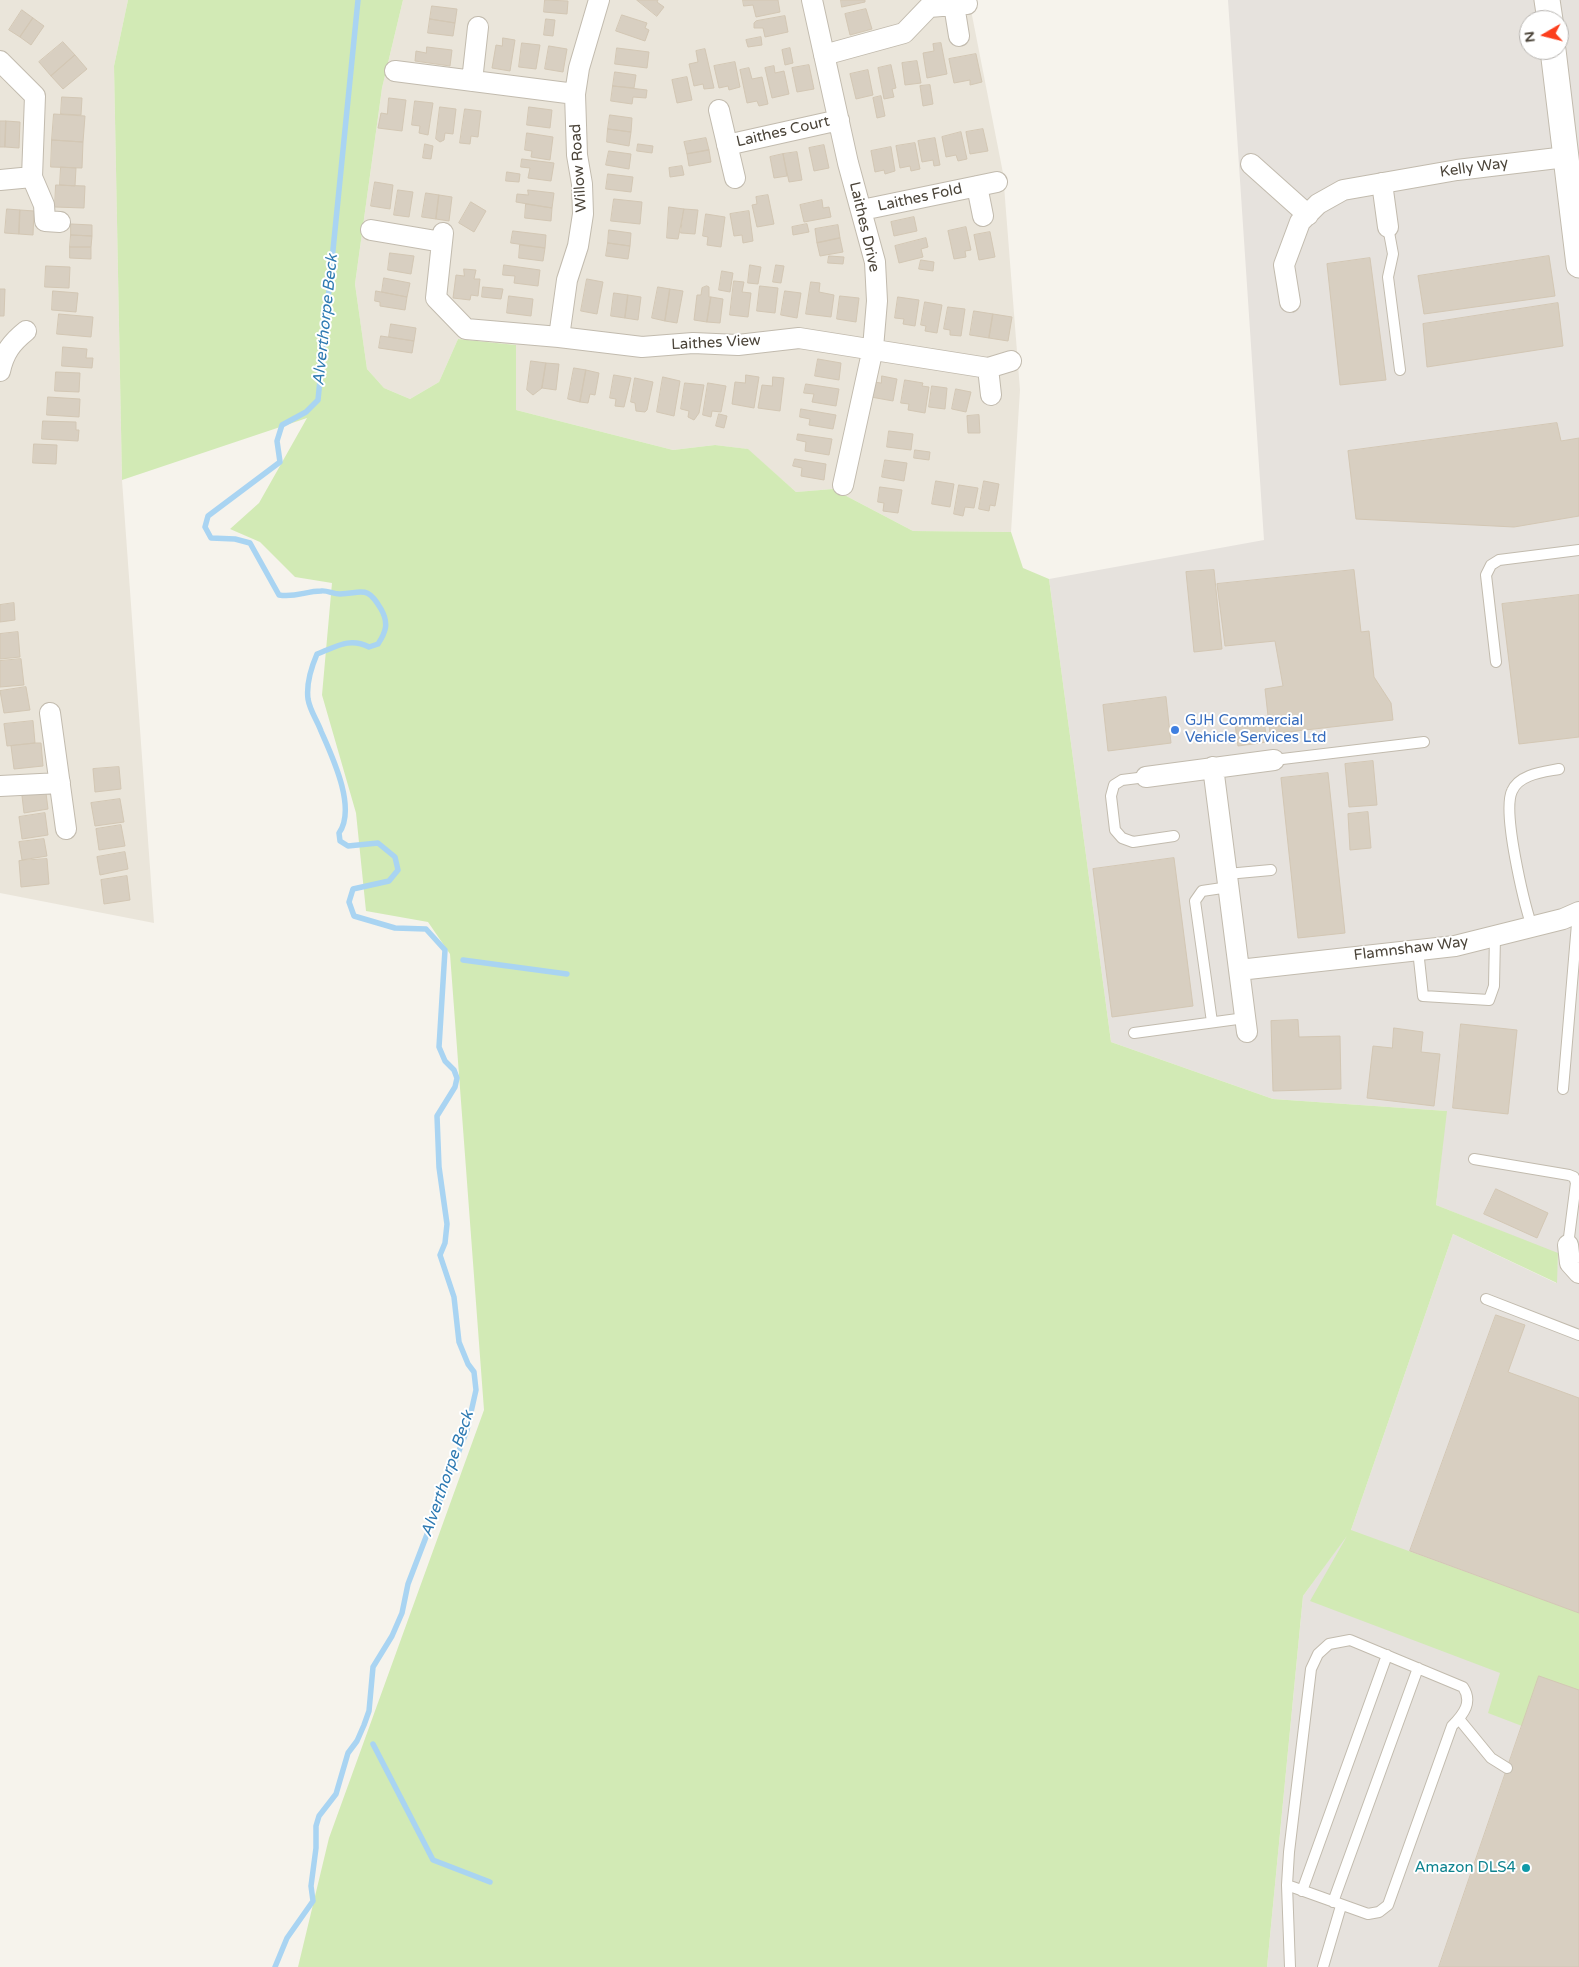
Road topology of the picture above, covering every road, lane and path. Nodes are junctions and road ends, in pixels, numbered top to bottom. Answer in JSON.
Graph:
{"nodes":[{"id":1,"x":599,"y":0,"type":"edge"},
{"id":2,"x":812,"y":0,"type":"edge"},
{"id":3,"x":478,"y":27,"type":"dead end"},
{"id":4,"x":959,"y":36,"type":"dead end"},
{"id":5,"x":824,"y":54,"type":"junction"},
{"id":6,"x":1554,"y":60,"type":"edge"},
{"id":7,"x":0,"y":61,"type":"edge"},
{"id":8,"x":395,"y":71,"type":"dead end"},
{"id":9,"x":472,"y":81,"type":"junction"},
{"id":10,"x":575,"y":94,"type":"junction"},
{"id":11,"x":719,"y":110,"type":"dead end"},
{"id":12,"x":839,"y":120,"type":"junction"},
{"id":13,"x":727,"y":145,"type":"junction"},
{"id":14,"x":1251,"y":164,"type":"dead end"},
{"id":15,"x":1571,"y":172,"type":"edge"},
{"id":16,"x":32,"y":177,"type":"junction"},
{"id":17,"x":735,"y":178,"type":"dead end"},
{"id":18,"x":0,"y":180,"type":"edge"},
{"id":19,"x":997,"y":182,"type":"dead end"},
{"id":20,"x":1382,"y":183,"type":"junction"},
{"id":21,"x":977,"y":186,"type":"junction"},
{"id":22,"x":862,"y":210,"type":"junction"},
{"id":23,"x":1308,"y":215,"type":"junction"},
{"id":24,"x":983,"y":216,"type":"dead end"},
{"id":25,"x":60,"y":222,"type":"dead end"},
{"id":26,"x":1388,"y":226,"type":"joint"},
{"id":27,"x":371,"y":230,"type":"dead end"},
{"id":28,"x":1579,"y":264,"type":"edge"},
{"id":29,"x":1290,"y":302,"type":"dead end"},
{"id":30,"x":26,"y":331,"type":"dead end"},
{"id":31,"x":559,"y":336,"type":"junction"},
{"id":32,"x":873,"y":348,"type":"junction"},
{"id":33,"x":1,"y":359,"type":"edge"},
{"id":34,"x":1011,"y":361,"type":"dead end"},
{"id":35,"x":988,"y":368,"type":"junction"},
{"id":36,"x":1400,"y":370,"type":"dead end"},
{"id":37,"x":991,"y":395,"type":"dead end"},
{"id":38,"x":843,"y":485,"type":"dead end"},
{"id":39,"x":1579,"y":550,"type":"edge"},
{"id":40,"x":1496,"y":662,"type":"dead end"},
{"id":41,"x":50,"y":713,"type":"dead end"},
{"id":42,"x":1424,"y":742,"type":"dead end"},
{"id":43,"x":1274,"y":760,"type":"joint"},
{"id":44,"x":1214,"y":767,"type":"junction"},
{"id":45,"x":1559,"y":769,"type":"dead end"},
{"id":46,"x":1146,"y":777,"type":"joint"},
{"id":47,"x":60,"y":783,"type":"junction"},
{"id":48,"x":0,"y":786,"type":"edge"},
{"id":49,"x":66,"y":829,"type":"dead end"},
{"id":50,"x":1174,"y":836,"type":"dead end"},
{"id":51,"x":1271,"y":870,"type":"dead end"},
{"id":52,"x":1228,"y":881,"type":"junction"},
{"id":53,"x":1579,"y":912,"type":"edge"},
{"id":54,"x":1532,"y":927,"type":"junction"},
{"id":55,"x":1495,"y":936,"type":"junction"},
{"id":56,"x":1418,"y":950,"type":"junction"},
{"id":57,"x":1239,"y":970,"type":"junction"},
{"id":58,"x":1212,"y":1022,"type":"junction"},
{"id":59,"x":1246,"y":1025,"type":"joint"},
{"id":60,"x":1134,"y":1033,"type":"dead end"},
{"id":61,"x":1563,"y":1089,"type":"dead end"},
{"id":62,"x":1474,"y":1159,"type":"dead end"},
{"id":63,"x":1577,"y":1174,"type":"edge"},
{"id":64,"x":1568,"y":1245,"type":"joint"},
{"id":65,"x":1579,"y":1273,"type":"edge"},
{"id":66,"x":1486,"y":1299,"type":"dead end"},
{"id":67,"x":1579,"y":1335,"type":"edge"},
{"id":68,"x":1387,"y":1654,"type":"junction"},
{"id":69,"x":1418,"y":1668,"type":"junction"},
{"id":70,"x":1459,"y":1719,"type":"junction"},
{"id":71,"x":1507,"y":1768,"type":"dead end"},
{"id":72,"x":1287,"y":1885,"type":"junction"},
{"id":73,"x":1302,"y":1890,"type":"junction"},
{"id":74,"x":1337,"y":1904,"type":"junction"},
{"id":75,"x":1290,"y":1967,"type":"edge"},
{"id":76,"x":1323,"y":1967,"type":"edge"}],
"edges":[{"from":1,"to":10,"type":"street","name":"Willow Road"},
{"from":2,"to":5,"type":"street","name":"Laithes Drive"},
{"from":3,"to":9,"type":"street"},
{"from":4,"to":5,"type":"street"},
{"from":5,"to":12,"type":"street","name":"Laithes Drive"},
{"from":6,"to":15,"type":"street"},
{"from":7,"to":16,"type":"street"},
{"from":8,"to":9,"type":"street"},
{"from":9,"to":10,"type":"street"},
{"from":10,"to":31,"type":"street","name":"Willow Road"},
{"from":11,"to":13,"type":"street","name":"Laithes Court"},
{"from":12,"to":13,"type":"street","name":"Laithes Court"},
{"from":12,"to":22,"type":"street","name":"Laithes Drive"},
{"from":13,"to":17,"type":"street","name":"Laithes Court"},
{"from":14,"to":23,"type":"street"},
{"from":15,"to":20,"type":"street","name":"Kelly Way"},
{"from":15,"to":28,"type":"street"},
{"from":16,"to":18,"type":"street"},
{"from":16,"to":25,"type":"street"},
{"from":19,"to":21,"type":"street","name":"Laithes Fold"},
{"from":20,"to":23,"type":"street","name":"Kelly Way"},
{"from":20,"to":26,"type":"street"},
{"from":21,"to":22,"type":"street","name":"Laithes Fold"},
{"from":21,"to":24,"type":"street","name":"Laithes Fold"},
{"from":22,"to":32,"type":"street","name":"Laithes Drive"},
{"from":23,"to":29,"type":"street","name":"Kelly Way"},
{"from":26,"to":36,"type":"lane"},
{"from":27,"to":31,"type":"street","name":"Laithes View"},
{"from":30,"to":33,"type":"street"},
{"from":31,"to":32,"type":"street","name":"Laithes View"},
{"from":32,"to":35,"type":"street","name":"Laithes View"},
{"from":32,"to":38,"type":"street","name":"Laithes Drive"},
{"from":34,"to":35,"type":"street"},
{"from":35,"to":37,"type":"street"},
{"from":39,"to":40,"type":"lane"},
{"from":41,"to":47,"type":"street"},
{"from":42,"to":43,"type":"lane"},
{"from":43,"to":44,"type":"street"},
{"from":44,"to":46,"type":"street"},
{"from":44,"to":52,"type":"street"},
{"from":45,"to":54,"type":"lane"},
{"from":46,"to":50,"type":"lane"},
{"from":47,"to":48,"type":"street"},
{"from":47,"to":49,"type":"street"},
{"from":51,"to":52,"type":"lane"},
{"from":52,"to":57,"type":"street"},
{"from":52,"to":58,"type":"lane"},
{"from":53,"to":54,"type":"street","name":"Flamnshaw Way"},
{"from":53,"to":61,"type":"lane"},
{"from":54,"to":55,"type":"street","name":"Flamnshaw Way"},
{"from":55,"to":56,"type":"street","name":"Flamnshaw Way"},
{"from":55,"to":56,"type":"lane"},
{"from":56,"to":57,"type":"street","name":"Flamnshaw Way"},
{"from":57,"to":59,"type":"street"},
{"from":58,"to":59,"type":"lane"},
{"from":58,"to":60,"type":"lane"},
{"from":62,"to":63,"type":"lane"},
{"from":63,"to":64,"type":"lane"},
{"from":64,"to":65,"type":"street"},
{"from":66,"to":67,"type":"lane"},
{"from":68,"to":69,"type":"lane"},
{"from":68,"to":72,"type":"lane"},
{"from":68,"to":73,"type":"lane"},
{"from":69,"to":70,"type":"lane"},
{"from":69,"to":74,"type":"lane"},
{"from":70,"to":71,"type":"lane"},
{"from":70,"to":74,"type":"lane"},
{"from":72,"to":73,"type":"lane"},
{"from":72,"to":75,"type":"lane"},
{"from":73,"to":74,"type":"lane"},
{"from":74,"to":76,"type":"lane"}]}
